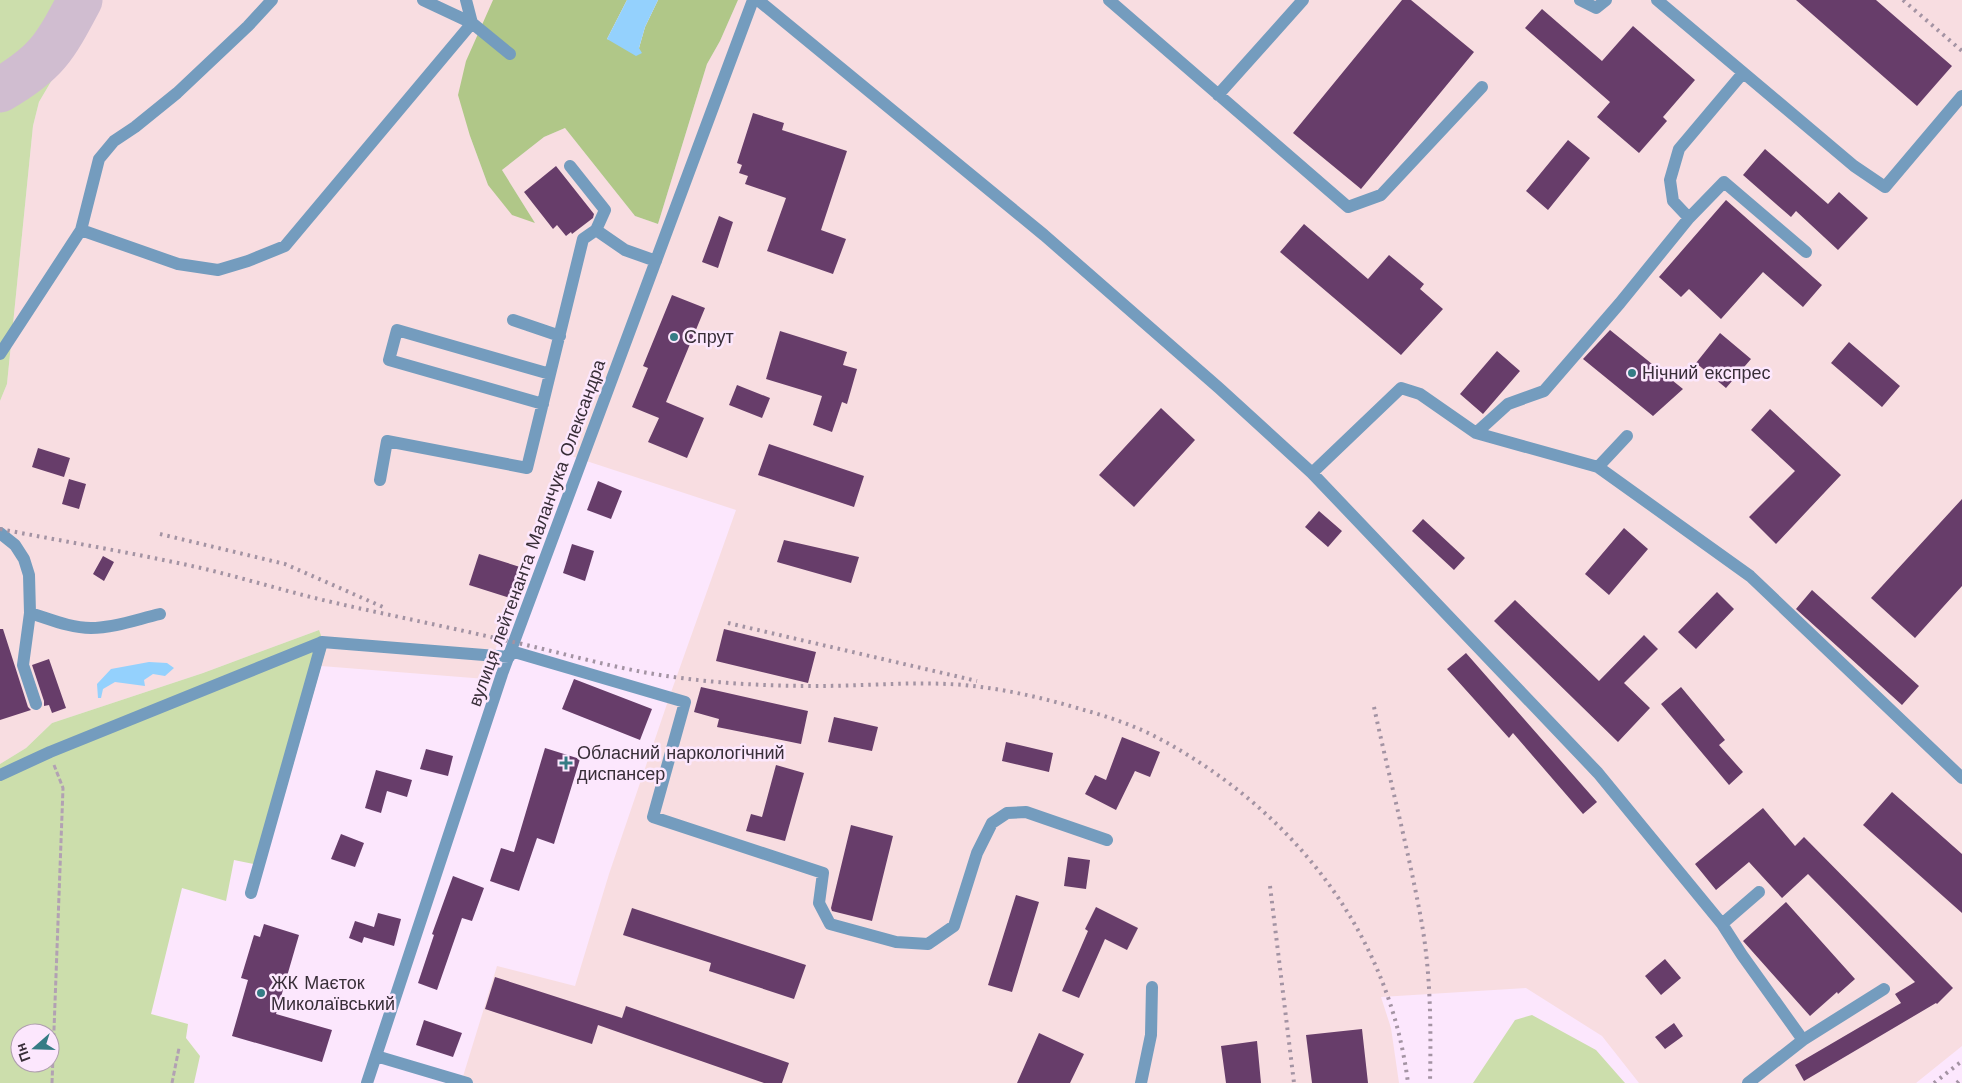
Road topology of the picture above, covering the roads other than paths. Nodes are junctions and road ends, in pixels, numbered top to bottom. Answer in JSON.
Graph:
{"nodes":[{"id":1,"x":272,"y":0,"type":"edge"},
{"id":2,"x":423,"y":0,"type":"edge"},
{"id":3,"x":466,"y":0,"type":"edge"},
{"id":4,"x":753,"y":0,"type":"edge"},
{"id":5,"x":758,"y":0,"type":"edge"},
{"id":6,"x":1109,"y":0,"type":"edge"},
{"id":7,"x":1303,"y":0,"type":"edge"},
{"id":8,"x":1580,"y":0,"type":"edge"},
{"id":9,"x":1606,"y":0,"type":"edge"},
{"id":10,"x":1657,"y":0,"type":"edge"},
{"id":11,"x":472,"y":23,"type":"junction"},
{"id":12,"x":510,"y":54,"type":"dead end"},
{"id":13,"x":1743,"y":73,"type":"junction"},
{"id":14,"x":1482,"y":87,"type":"dead end"},
{"id":15,"x":1218,"y":96,"type":"junction"},
{"id":16,"x":1962,"y":96,"type":"edge"},
{"id":17,"x":570,"y":166,"type":"dead end"},
{"id":18,"x":1689,"y":218,"type":"junction"},
{"id":19,"x":81,"y":230,"type":"junction"},
{"id":20,"x":596,"y":230,"type":"junction"},
{"id":21,"x":1806,"y":252,"type":"dead end"},
{"id":22,"x":656,"y":261,"type":"junction"},
{"id":23,"x":512,"y":320,"type":"dead end"},
{"id":24,"x":560,"y":336,"type":"junction"},
{"id":25,"x":0,"y":354,"type":"edge"},
{"id":26,"x":550,"y":374,"type":"junction"},
{"id":27,"x":543,"y":404,"type":"junction"},
{"id":28,"x":1476,"y":433,"type":"junction"},
{"id":29,"x":1628,"y":436,"type":"dead end"},
{"id":30,"x":1598,"y":467,"type":"junction"},
{"id":31,"x":1312,"y":473,"type":"junction"},
{"id":32,"x":380,"y":480,"type":"dead end"},
{"id":33,"x":0,"y":533,"type":"edge"},
{"id":34,"x":30,"y":613,"type":"junction"},
{"id":35,"x":160,"y":614,"type":"dead end"},
{"id":36,"x":322,"y":642,"type":"junction"},
{"id":37,"x":510,"y":654,"type":"junction"},
{"id":38,"x":36,"y":704,"type":"dead end"},
{"id":39,"x":0,"y":775,"type":"edge"},
{"id":40,"x":1962,"y":778,"type":"edge"},
{"id":41,"x":1107,"y":840,"type":"dead end"},
{"id":42,"x":1759,"y":892,"type":"dead end"},
{"id":43,"x":251,"y":893,"type":"dead end"},
{"id":44,"x":1722,"y":924,"type":"junction"},
{"id":45,"x":1152,"y":987,"type":"dead end"},
{"id":46,"x":1884,"y":989,"type":"dead end"},
{"id":47,"x":1803,"y":1040,"type":"junction"},
{"id":48,"x":376,"y":1056,"type":"junction"},
{"id":49,"x":367,"y":1083,"type":"edge"},
{"id":50,"x":467,"y":1083,"type":"edge"},
{"id":51,"x":1141,"y":1083,"type":"edge"},
{"id":52,"x":1748,"y":1083,"type":"edge"}],
"edges":[{"from":1,"to":19,"type":"street"},
{"from":2,"to":11,"type":"street"},
{"from":3,"to":11,"type":"street"},
{"from":4,"to":22,"type":"street","name":"вулиця лейтенанта Маланчука Олександра"},
{"from":5,"to":31,"type":"street"},
{"from":6,"to":15,"type":"street"},
{"from":7,"to":15,"type":"street"},
{"from":8,"to":9,"type":"street"},
{"from":10,"to":13,"type":"street"},
{"from":11,"to":12,"type":"street"},
{"from":11,"to":19,"type":"street"},
{"from":13,"to":16,"type":"street"},
{"from":13,"to":18,"type":"street"},
{"from":14,"to":15,"type":"street"},
{"from":17,"to":20,"type":"street"},
{"from":18,"to":21,"type":"street"},
{"from":18,"to":28,"type":"street"},
{"from":19,"to":25,"type":"street"},
{"from":20,"to":22,"type":"street"},
{"from":20,"to":24,"type":"street"},
{"from":22,"to":37,"type":"street","name":"вулиця лейтенанта Маланчука Олександра"},
{"from":23,"to":24,"type":"street"},
{"from":24,"to":26,"type":"street"},
{"from":26,"to":27,"type":"street"},
{"from":26,"to":27,"type":"street"},
{"from":27,"to":32,"type":"street"},
{"from":28,"to":30,"type":"street"},
{"from":28,"to":31,"type":"street"},
{"from":29,"to":30,"type":"street"},
{"from":30,"to":40,"type":"street"},
{"from":31,"to":44,"type":"street"},
{"from":33,"to":34,"type":"street"},
{"from":34,"to":35,"type":"street"},
{"from":34,"to":38,"type":"street"},
{"from":36,"to":37,"type":"street"},
{"from":36,"to":39,"type":"street"},
{"from":36,"to":43,"type":"street"},
{"from":37,"to":41,"type":"street"},
{"from":37,"to":48,"type":"street","name":"вулиця лейтенанта Маланчука Олександра"},
{"from":42,"to":44,"type":"street"},
{"from":44,"to":47,"type":"street"},
{"from":45,"to":51,"type":"street"},
{"from":46,"to":47,"type":"street"},
{"from":47,"to":52,"type":"street"},
{"from":48,"to":49,"type":"street","name":"вулиця лейтенанта Маланчука Олександра"},
{"from":48,"to":50,"type":"street"}]}
